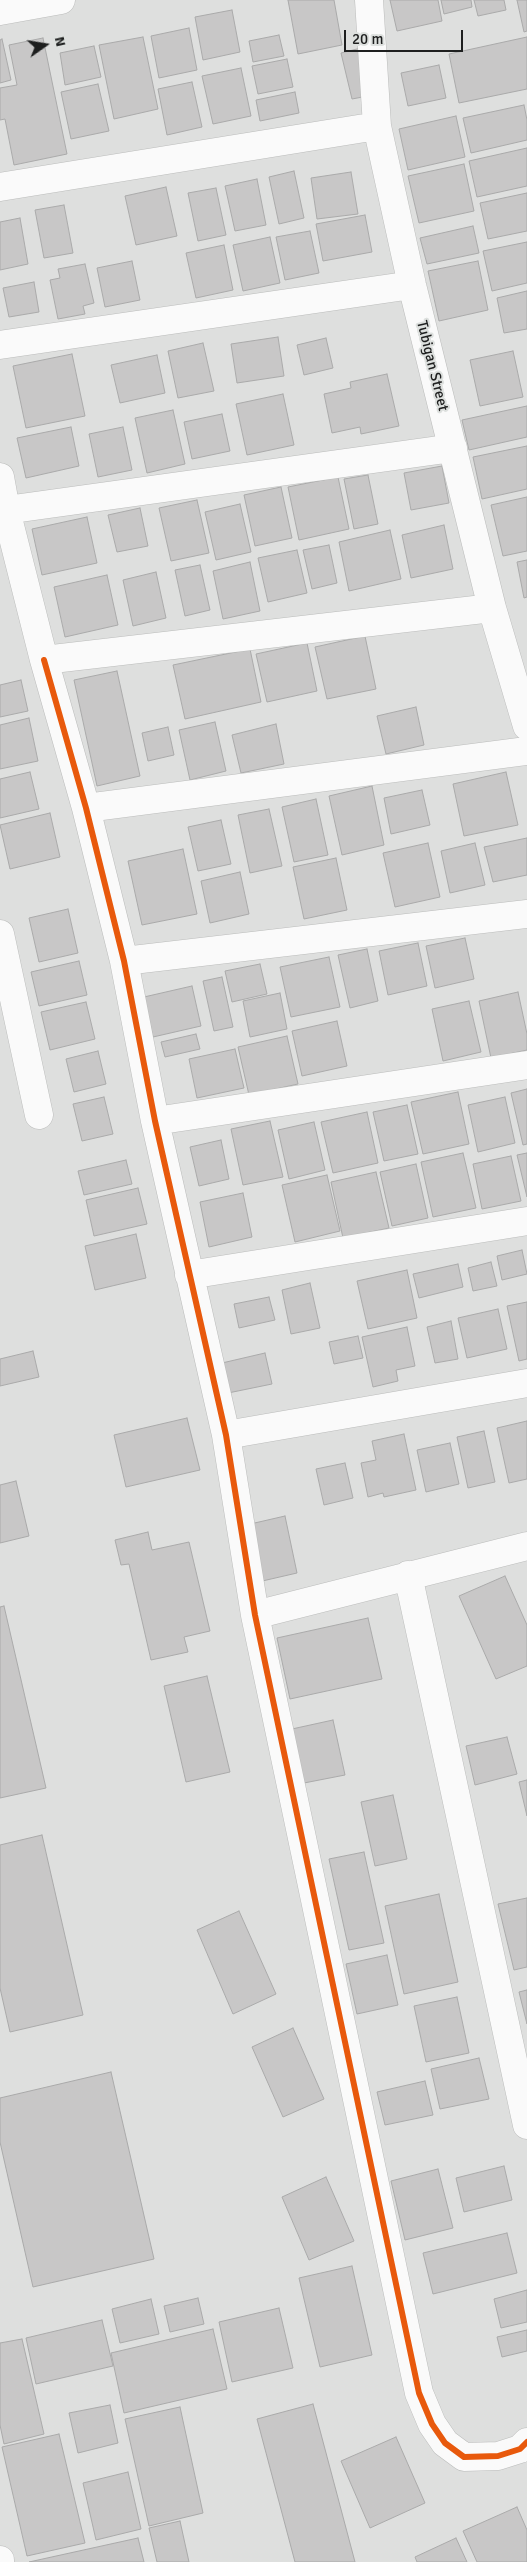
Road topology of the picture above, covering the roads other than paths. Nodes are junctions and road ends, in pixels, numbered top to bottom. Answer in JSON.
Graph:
{"nodes":[{"id":1,"x":61,"y":0,"type":"edge"},
{"id":2,"x":369,"y":0,"type":"edge"},
{"id":3,"x":0,"y":11,"type":"edge"},
{"id":4,"x":377,"y":126,"type":"junction"},
{"id":5,"x":0,"y":187,"type":"edge"},
{"id":6,"x":412,"y":285,"type":"junction"},
{"id":7,"x":0,"y":345,"type":"edge"},
{"id":8,"x":453,"y":448,"type":"junction"},
{"id":9,"x":0,"y":477,"type":"edge"},
{"id":10,"x":6,"y":510,"type":"junction"},
{"id":11,"x":492,"y":608,"type":"junction"},
{"id":12,"x":44,"y":660,"type":"junction"},
{"id":13,"x":527,"y":726,"type":"edge"},
{"id":14,"x":527,"y":751,"type":"edge"},
{"id":15,"x":86,"y":808,"type":"junction"},
{"id":16,"x":527,"y":914,"type":"edge"},
{"id":17,"x":0,"y":934,"type":"edge"},
{"id":18,"x":124,"y":961,"type":"junction"},
{"id":19,"x":527,"y":1065,"type":"edge"},
{"id":20,"x":40,"y":1115,"type":"dead end"},
{"id":21,"x":155,"y":1122,"type":"junction"},
{"id":22,"x":527,"y":1220,"type":"edge"},
{"id":23,"x":189,"y":1275,"type":"junction"},
{"id":24,"x":527,"y":1383,"type":"edge"},
{"id":25,"x":226,"y":1435,"type":"junction"},
{"id":26,"x":527,"y":1546,"type":"edge"},
{"id":27,"x":408,"y":1575,"type":"junction"},
{"id":28,"x":255,"y":1615,"type":"junction"},
{"id":29,"x":527,"y":2125,"type":"edge"},
{"id":30,"x":527,"y":2442,"type":"edge"}],
"edges":[{"from":1,"to":3,"type":"street"},
{"from":2,"to":4,"type":"street","name":"Tubigan Street"},
{"from":4,"to":5,"type":"street"},
{"from":4,"to":6,"type":"street","name":"Tubigan Street"},
{"from":6,"to":7,"type":"street"},
{"from":6,"to":8,"type":"street","name":"Tubigan Street"},
{"from":8,"to":10,"type":"street"},
{"from":8,"to":11,"type":"street","name":"Tubigan Street"},
{"from":9,"to":10,"type":"street"},
{"from":10,"to":12,"type":"street"},
{"from":11,"to":12,"type":"street"},
{"from":11,"to":13,"type":"street","name":"Tubigan Street"},
{"from":12,"to":15,"type":"street"},
{"from":14,"to":15,"type":"street"},
{"from":15,"to":18,"type":"street"},
{"from":16,"to":18,"type":"street"},
{"from":17,"to":20,"type":"street"},
{"from":18,"to":21,"type":"street"},
{"from":19,"to":21,"type":"street"},
{"from":21,"to":23,"type":"street"},
{"from":22,"to":23,"type":"street"},
{"from":23,"to":25,"type":"street"},
{"from":24,"to":25,"type":"street"},
{"from":25,"to":28,"type":"street"},
{"from":26,"to":27,"type":"street"},
{"from":27,"to":28,"type":"street"},
{"from":27,"to":29,"type":"street"},
{"from":28,"to":30,"type":"street"}]}
